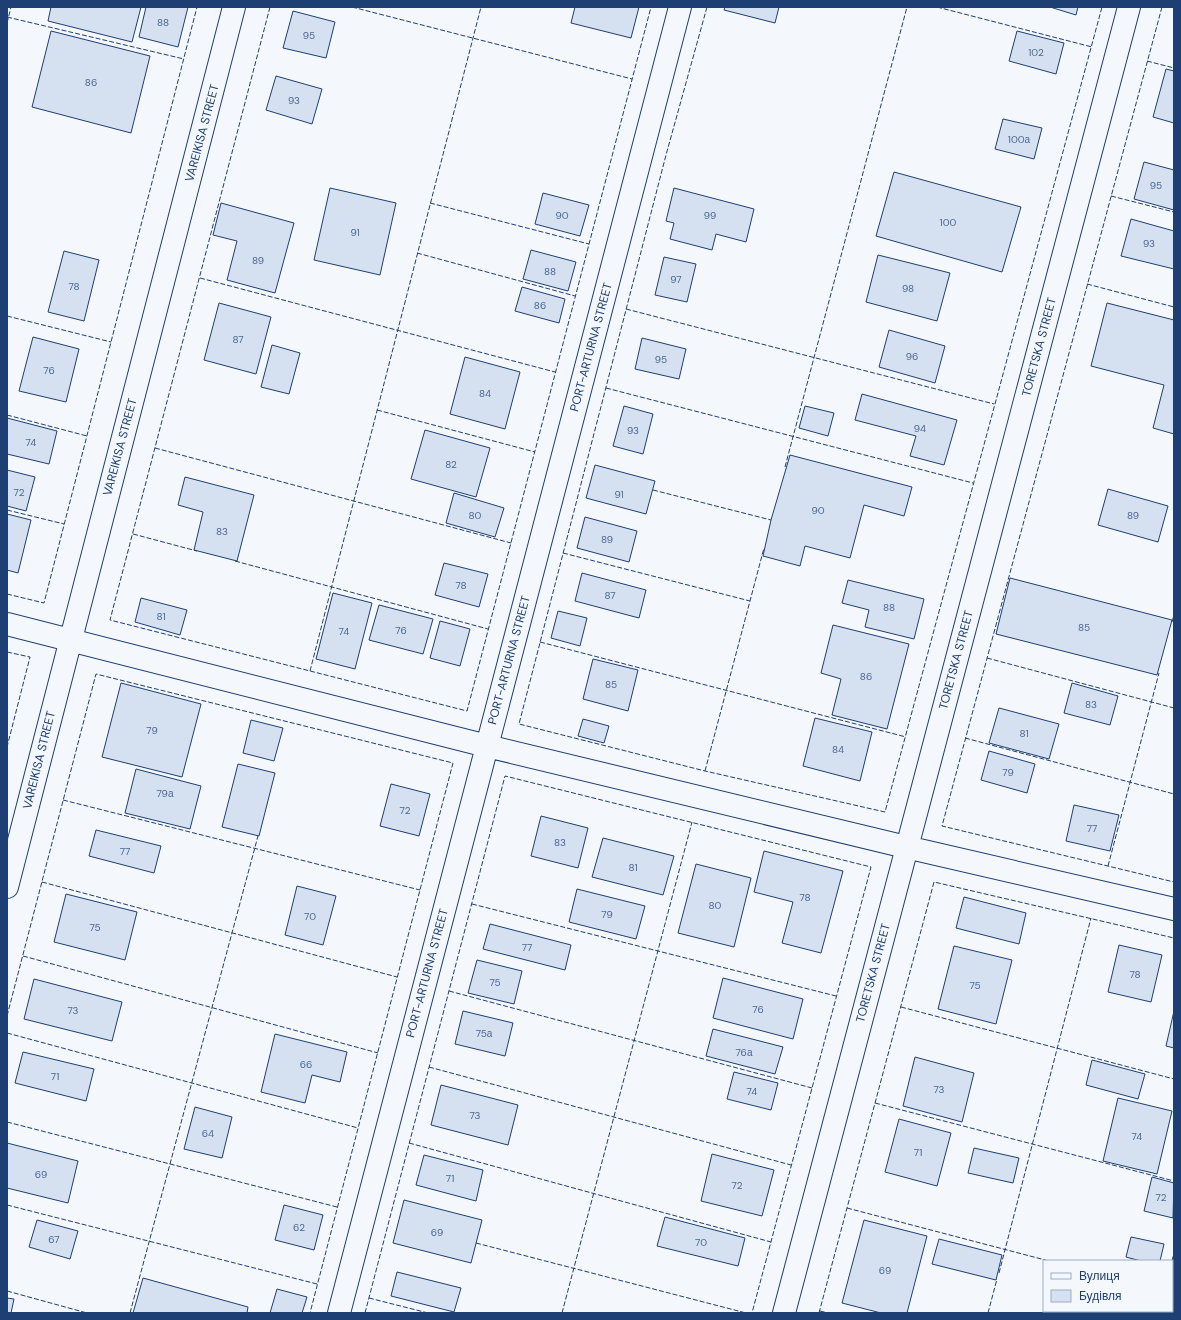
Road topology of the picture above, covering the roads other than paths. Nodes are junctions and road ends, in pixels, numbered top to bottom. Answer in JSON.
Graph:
{"nodes":[{"id":1,"x":234,"y":7,"type":"edge"},
{"id":2,"x":680,"y":7,"type":"edge"},
{"id":3,"x":1129,"y":7,"type":"edge"},
{"id":4,"x":7,"y":624,"type":"edge"},
{"id":5,"x":70,"y":640,"type":"junction"},
{"id":6,"x":487,"y":746,"type":"junction"},
{"id":7,"x":906,"y":847,"type":"junction"},
{"id":8,"x":7,"y":887,"type":"edge"},
{"id":9,"x":1174,"y":909,"type":"edge"},
{"id":10,"x":339,"y":1313,"type":"edge"},
{"id":11,"x":784,"y":1313,"type":"edge"}],
"edges":[{"from":1,"to":5,"type":"street","name":"VAREIKISA STREET"},
{"from":2,"to":6,"type":"street","name":"PORT-ARTURNA STREET"},
{"from":3,"to":7,"type":"street","name":"TORETSKA STREET"},
{"from":4,"to":5,"type":"street"},
{"from":5,"to":6,"type":"street"},
{"from":5,"to":8,"type":"street","name":"VAREIKISA STREET"},
{"from":6,"to":7,"type":"street"},
{"from":6,"to":10,"type":"street","name":"PORT-ARTURNA STREET"},
{"from":7,"to":9,"type":"street"},
{"from":7,"to":11,"type":"street","name":"TORETSKA STREET"}]}
